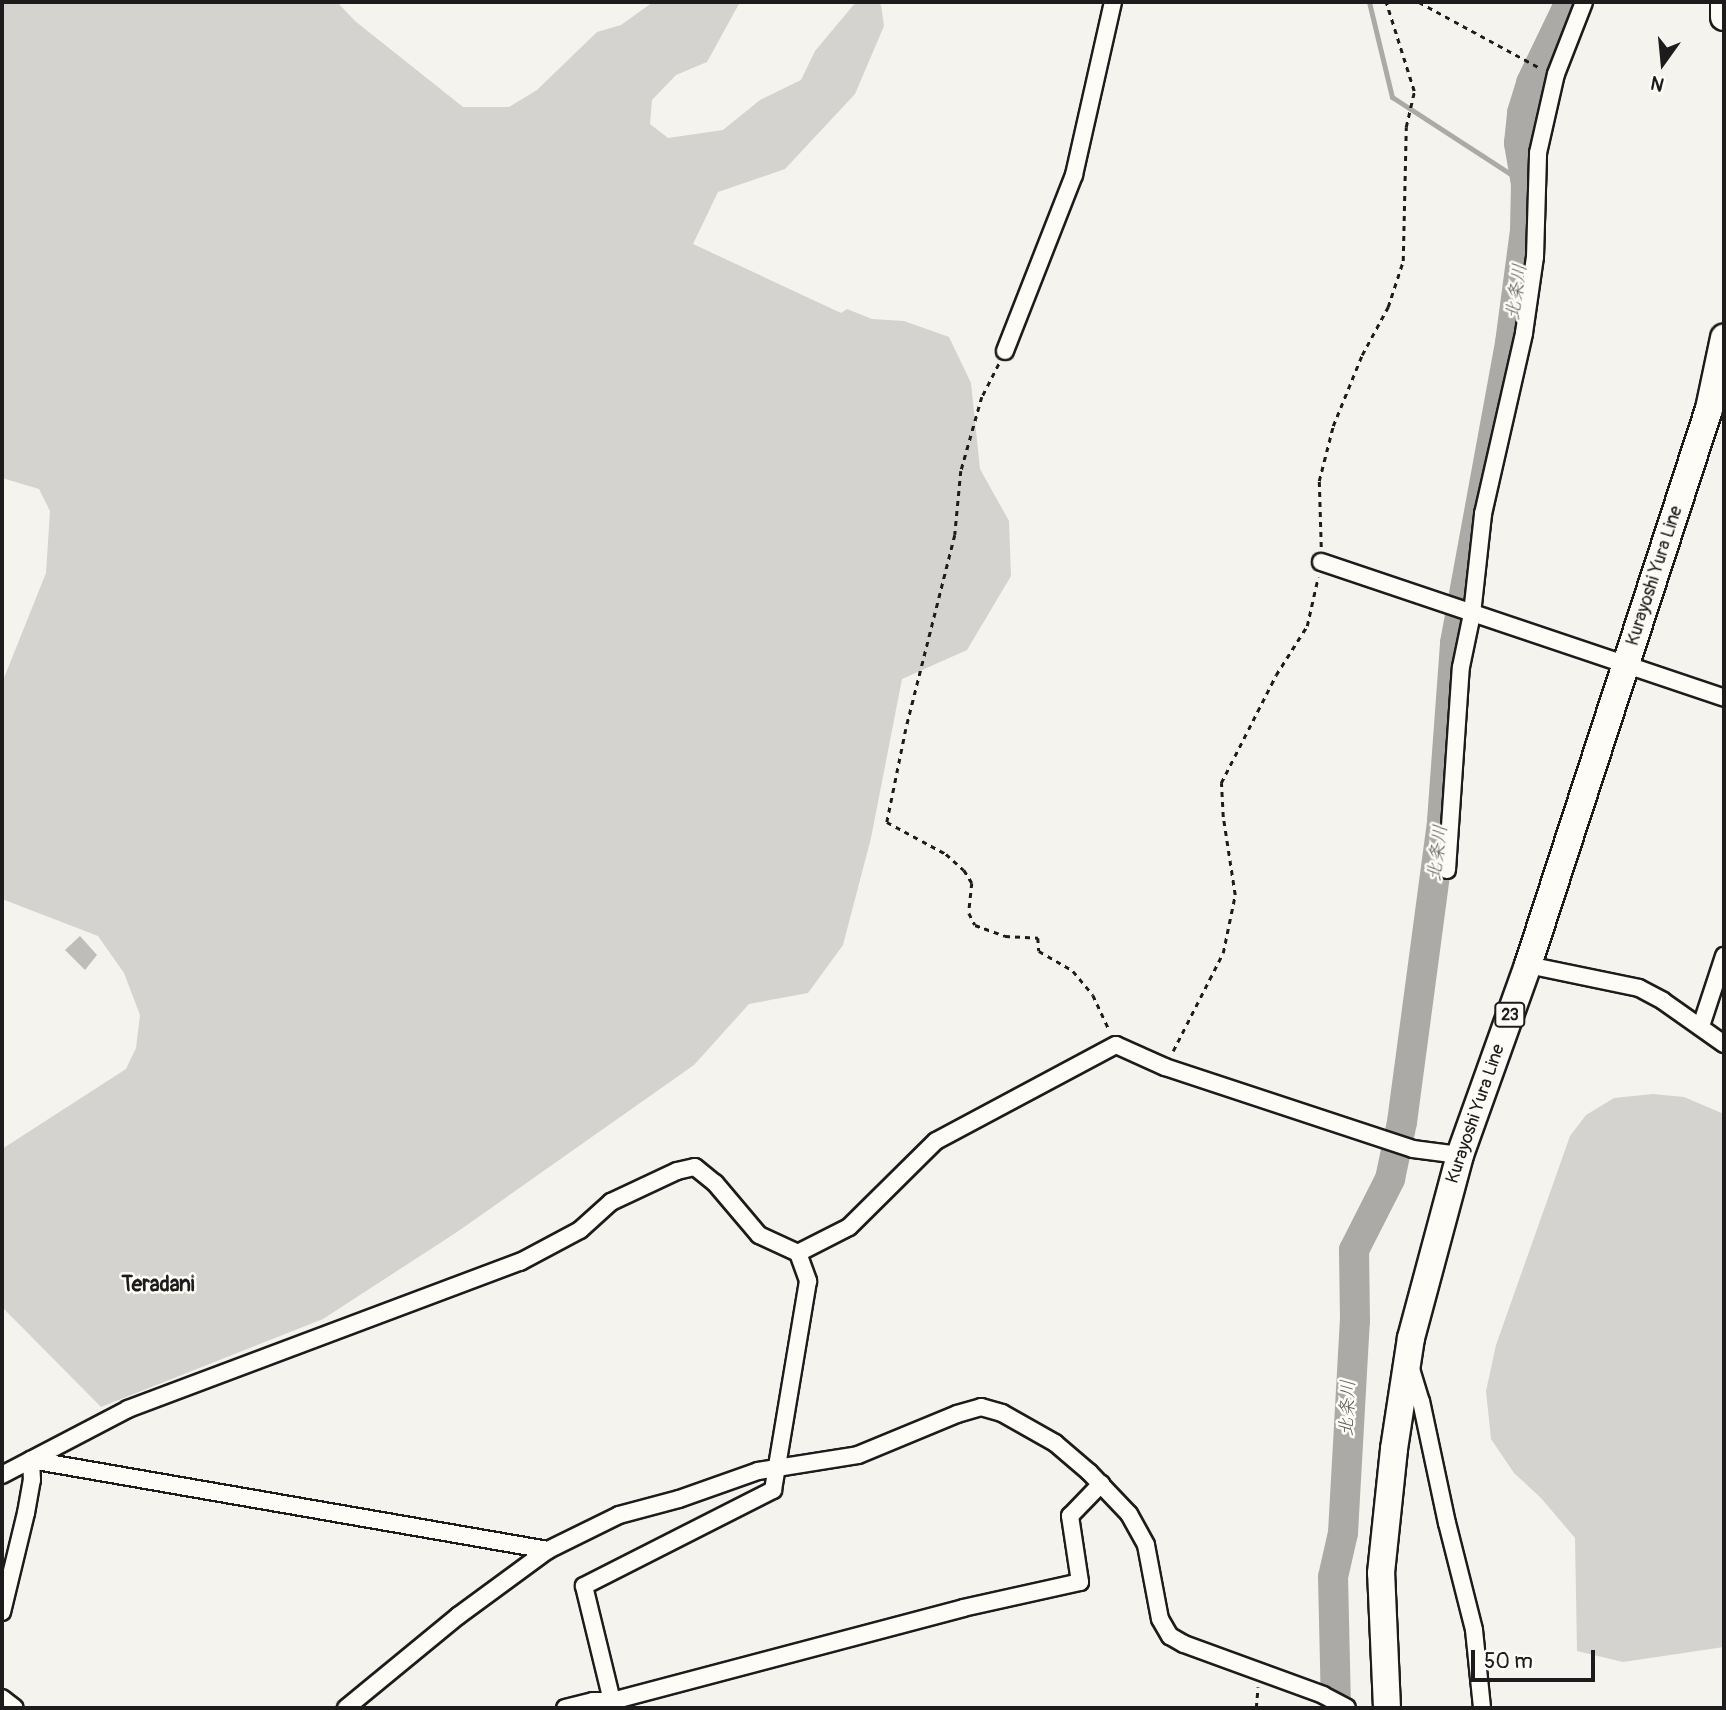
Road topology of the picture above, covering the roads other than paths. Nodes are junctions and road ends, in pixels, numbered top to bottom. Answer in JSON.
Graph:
{"nodes":[{"id":1,"x":1113,"y":2,"type":"edge"},
{"id":2,"x":1584,"y":2,"type":"edge"},
{"id":3,"x":1724,"y":2,"type":"edge"},
{"id":4,"x":1724,"y":17,"type":"edge"},
{"id":5,"x":1724,"y":338,"type":"edge"},
{"id":6,"x":1005,"y":351,"type":"road end"},
{"id":7,"x":1321,"y":562,"type":"road end"},
{"id":8,"x":1472,"y":614,"type":"junction"},
{"id":9,"x":1626,"y":666,"type":"junction"},
{"id":10,"x":1724,"y":698,"type":"edge"},
{"id":11,"x":1447,"y":870,"type":"dead end"},
{"id":12,"x":1724,"y":956,"type":"edge"},
{"id":13,"x":1528,"y":965,"type":"junction"},
{"id":14,"x":1701,"y":1026,"type":"junction"},
{"id":15,"x":1724,"y":1044,"type":"edge"},
{"id":16,"x":1460,"y":1155,"type":"junction"},
{"id":17,"x":798,"y":1253,"type":"junction"},
{"id":18,"x":1407,"y":1359,"type":"junction"},
{"id":19,"x":32,"y":1460,"type":"junction"},
{"id":20,"x":779,"y":1466,"type":"junction"},
{"id":21,"x":2,"y":1475,"type":"edge"},
{"id":22,"x":1101,"y":1484,"type":"junction"},
{"id":23,"x":548,"y":1550,"type":"junction"},
{"id":24,"x":2,"y":1612,"type":"edge"},
{"id":25,"x":2,"y":1698,"type":"edge"},
{"id":26,"x":612,"y":1701,"type":"junction"},
{"id":27,"x":15,"y":1708,"type":"edge"},
{"id":28,"x":346,"y":1708,"type":"edge"},
{"id":29,"x":565,"y":1708,"type":"edge"},
{"id":30,"x":1347,"y":1708,"type":"edge"},
{"id":31,"x":1387,"y":1708,"type":"edge"},
{"id":32,"x":1482,"y":1708,"type":"edge"}],
"edges":[{"from":1,"to":6,"type":"street"},
{"from":2,"to":8,"type":"street"},
{"from":3,"to":4,"type":"main road"},
{"from":5,"to":9,"type":"main road","name":"Kurayoshi Yura Line","number":"23"},
{"from":7,"to":8,"type":"street"},
{"from":8,"to":9,"type":"street"},
{"from":8,"to":11,"type":"street"},
{"from":9,"to":10,"type":"street"},
{"from":9,"to":13,"type":"main road","name":"Kurayoshi Yura Line","number":"23"},
{"from":12,"to":14,"type":"street"},
{"from":13,"to":14,"type":"street"},
{"from":13,"to":16,"type":"main road","name":"Kurayoshi Yura Line","number":"23"},
{"from":14,"to":15,"type":"street"},
{"from":16,"to":17,"type":"street"},
{"from":16,"to":18,"type":"main road","name":"Kurayoshi Yura Line","number":"23"},
{"from":17,"to":19,"type":"street"},
{"from":17,"to":20,"type":"street"},
{"from":18,"to":31,"type":"main road","name":"Kurayoshi Yura Line","number":"23"},
{"from":18,"to":32,"type":"street"},
{"from":19,"to":21,"type":"street"},
{"from":19,"to":23,"type":"street"},
{"from":19,"to":24,"type":"street"},
{"from":20,"to":22,"type":"street"},
{"from":20,"to":23,"type":"street"},
{"from":20,"to":26,"type":"street"},
{"from":22,"to":26,"type":"street"},
{"from":22,"to":30,"type":"street"},
{"from":23,"to":28,"type":"street"},
{"from":25,"to":27,"type":"street"},
{"from":26,"to":29,"type":"street"}]}
